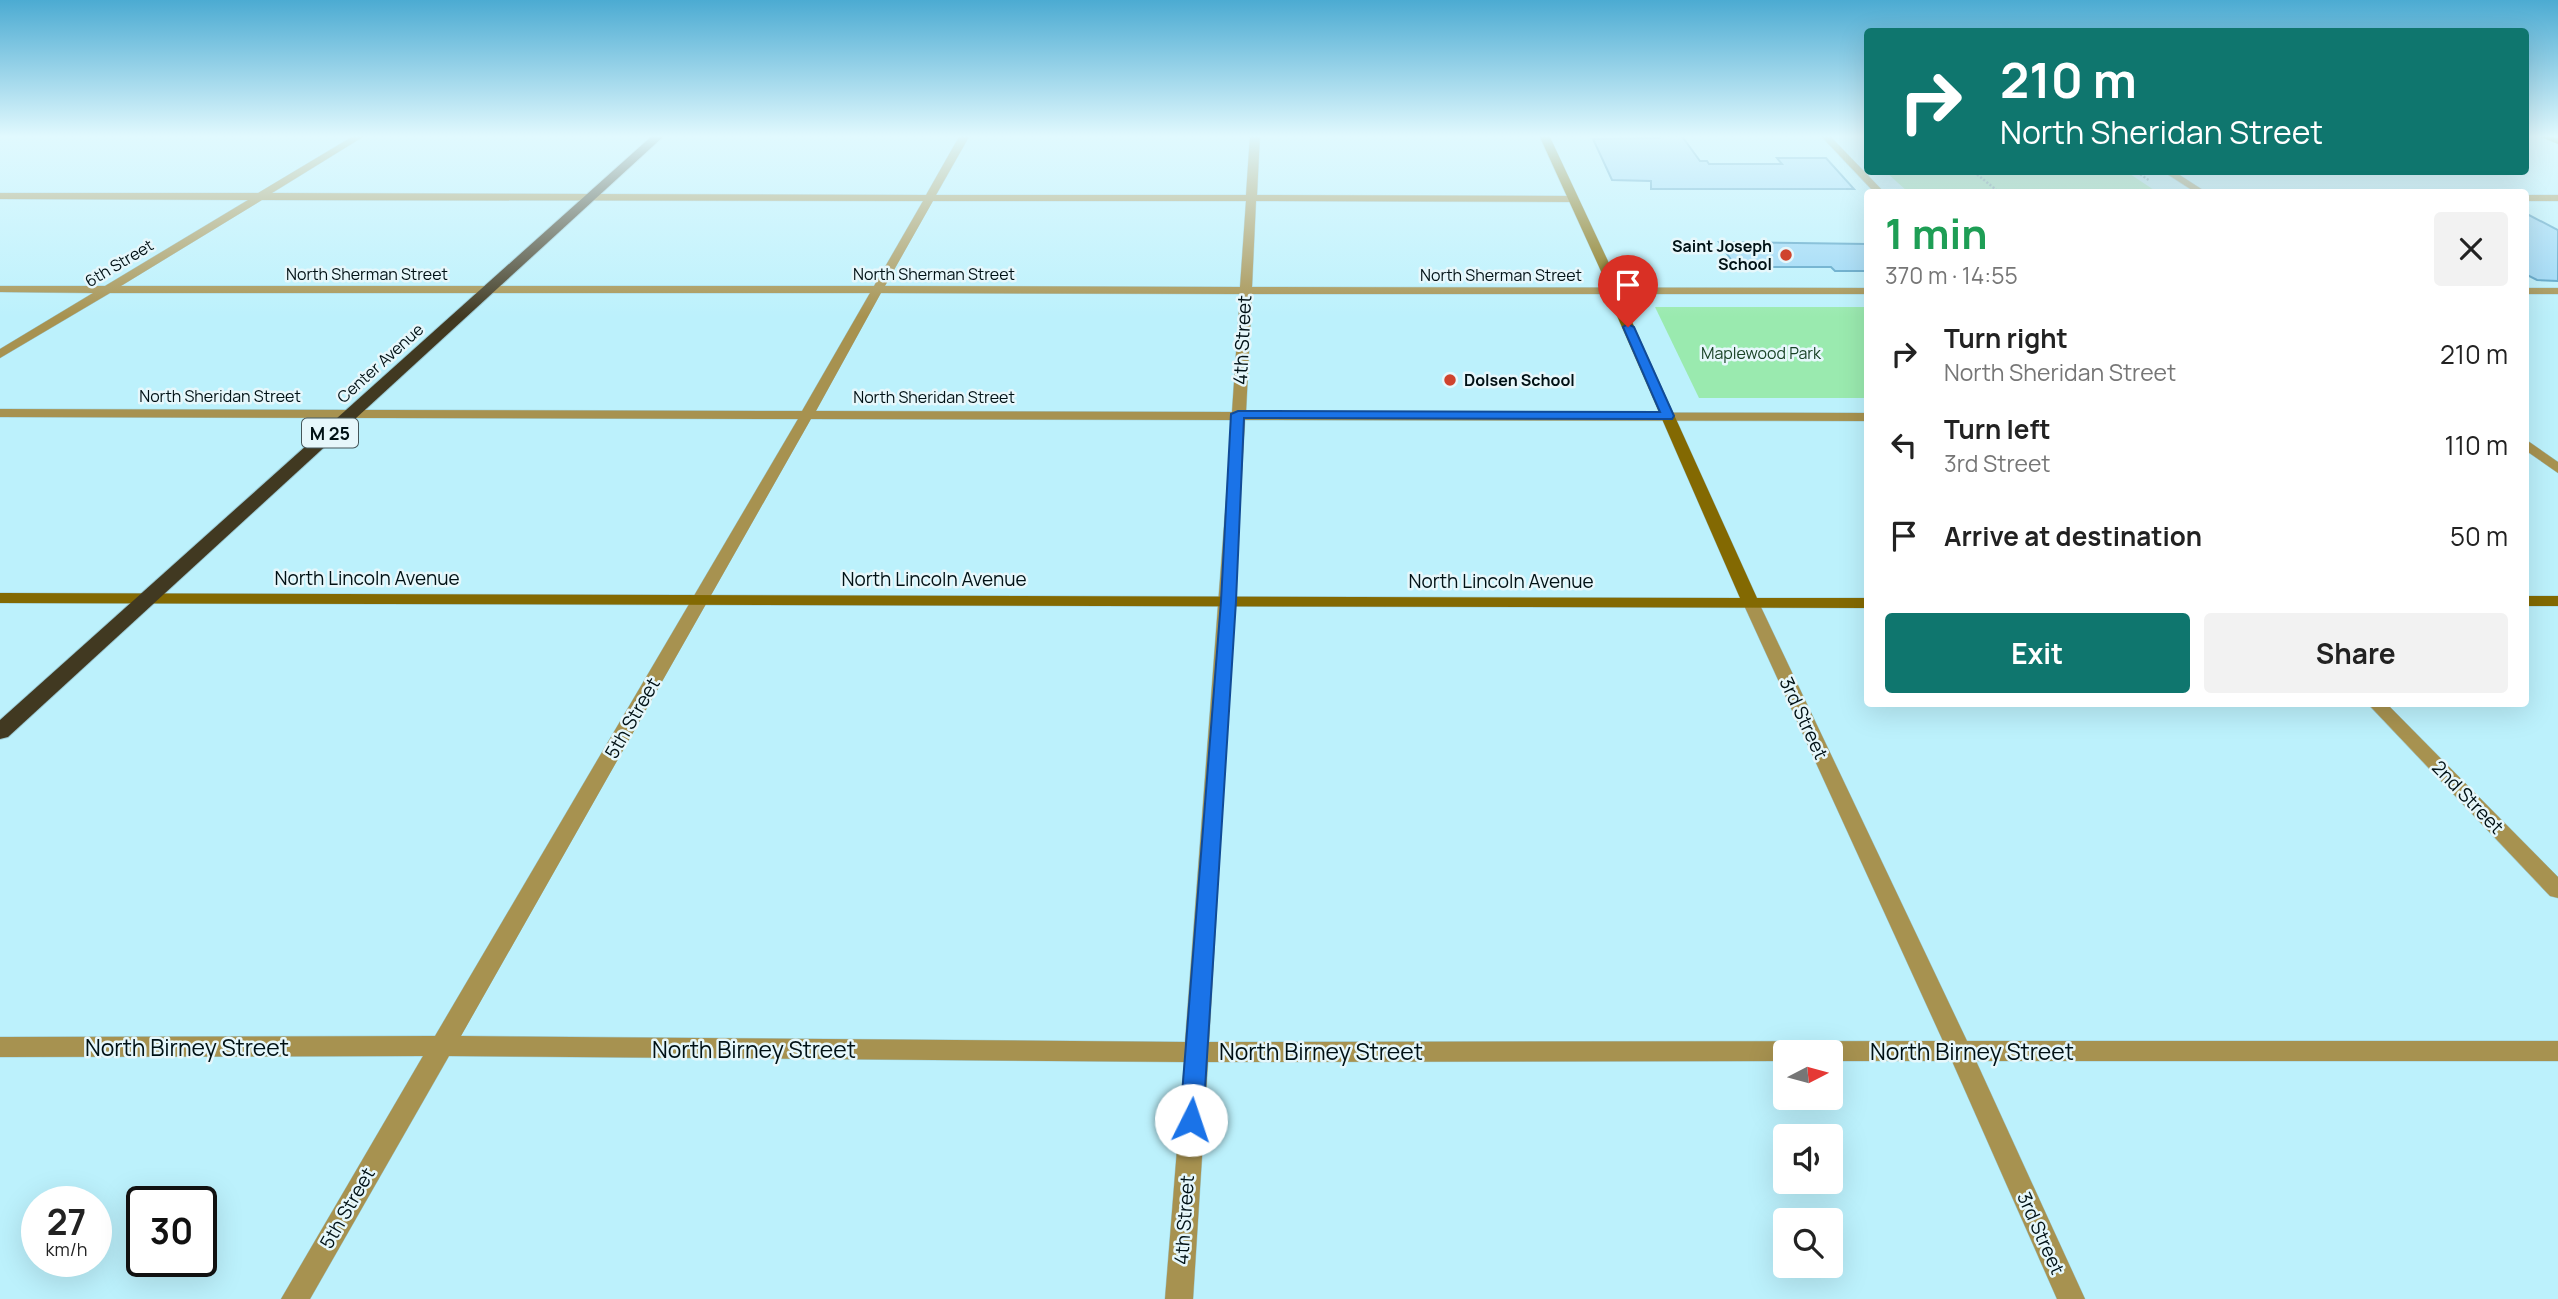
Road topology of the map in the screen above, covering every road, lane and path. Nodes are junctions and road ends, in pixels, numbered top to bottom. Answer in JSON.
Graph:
{"nodes":[{"id":1,"x":0,"y":196,"type":"edge"},
{"id":2,"x":1571,"y":196,"type":"edge"},
{"id":3,"x":261,"y":197,"type":"junction"},
{"id":4,"x":591,"y":197,"type":"junction"},
{"id":5,"x":929,"y":198,"type":"junction"},
{"id":6,"x":1250,"y":198,"type":"junction"},
{"id":7,"x":2529,"y":198,"type":"edge"},
{"id":8,"x":2558,"y":198,"type":"edge"},
{"id":9,"x":1572,"y":199,"type":"junction"},
{"id":10,"x":0,"y":289,"type":"edge"},
{"id":11,"x":105,"y":289,"type":"junction"},
{"id":12,"x":491,"y":290,"type":"junction"},
{"id":13,"x":879,"y":290,"type":"junction"},
{"id":14,"x":1245,"y":291,"type":"junction"},
{"id":15,"x":1616,"y":291,"type":"junction"},
{"id":16,"x":1864,"y":291,"type":"edge"},
{"id":17,"x":2529,"y":291,"type":"edge"},
{"id":18,"x":2558,"y":291,"type":"edge"},
{"id":19,"x":0,"y":354,"type":"edge"},
{"id":20,"x":0,"y":413,"type":"edge"},
{"id":21,"x":351,"y":414,"type":"junction"},
{"id":22,"x":808,"y":414,"type":"junction"},
{"id":23,"x":1238,"y":414,"type":"junction"},
{"id":24,"x":1667,"y":416,"type":"junction"},
{"id":25,"x":1864,"y":417,"type":"edge"},
{"id":26,"x":2529,"y":446,"type":"edge"},
{"id":27,"x":2558,"y":469,"type":"edge"},
{"id":28,"x":0,"y":598,"type":"edge"},
{"id":29,"x":150,"y":598,"type":"junction"},
{"id":30,"x":703,"y":598,"type":"junction"},
{"id":31,"x":1228,"y":601,"type":"junction"},
{"id":32,"x":2529,"y":601,"type":"edge"},
{"id":33,"x":2558,"y":601,"type":"edge"},
{"id":34,"x":1751,"y":603,"type":"junction"},
{"id":35,"x":1864,"y":603,"type":"edge"},
{"id":36,"x":2380,"y":707,"type":"edge"},
{"id":37,"x":0,"y":732,"type":"edge"},
{"id":38,"x":2558,"y":890,"type":"edge"},
{"id":39,"x":442,"y":1046,"type":"junction"},
{"id":40,"x":0,"y":1047,"type":"edge"},
{"id":41,"x":1959,"y":1051,"type":"junction"},
{"id":42,"x":2558,"y":1051,"type":"edge"},
{"id":43,"x":1195,"y":1052,"type":"junction"},
{"id":44,"x":295,"y":1299,"type":"edge"},
{"id":45,"x":1179,"y":1299,"type":"edge"},
{"id":46,"x":2071,"y":1299,"type":"edge"}],
"edges":[{"from":1,"to":3,"type":"street"},
{"from":2,"to":9,"type":"street","name":"3rd Street"},
{"from":3,"to":4,"type":"street"},
{"from":3,"to":11,"type":"street","name":"6th Street"},
{"from":4,"to":5,"type":"street"},
{"from":4,"to":12,"type":"highway","name":"Center Avenue","number":"M 25"},
{"from":5,"to":6,"type":"street"},
{"from":5,"to":13,"type":"street","name":"5th Street"},
{"from":6,"to":9,"type":"street"},
{"from":6,"to":14,"type":"street","name":"4th Street"},
{"from":7,"to":8,"type":"street"},
{"from":9,"to":15,"type":"street","name":"3rd Street"},
{"from":10,"to":11,"type":"street","name":"North Sherman Street"},
{"from":11,"to":12,"type":"street","name":"North Sherman Street"},
{"from":11,"to":19,"type":"street","name":"6th Street"},
{"from":12,"to":13,"type":"street","name":"North Sherman Street"},
{"from":12,"to":21,"type":"highway","name":"Center Avenue","number":"M 25"},
{"from":13,"to":14,"type":"street","name":"North Sherman Street"},
{"from":13,"to":22,"type":"street","name":"5th Street"},
{"from":14,"to":15,"type":"street","name":"North Sherman Street"},
{"from":14,"to":23,"type":"street","name":"4th Street"},
{"from":15,"to":16,"type":"street","name":"North Sherman Street"},
{"from":15,"to":24,"type":"street","name":"3rd Street"},
{"from":17,"to":18,"type":"street"},
{"from":20,"to":21,"type":"street","name":"North Sheridan Street"},
{"from":21,"to":22,"type":"street","name":"North Sheridan Street"},
{"from":21,"to":29,"type":"highway","name":"Center Avenue","number":"M 25"},
{"from":22,"to":23,"type":"street","name":"North Sheridan Street"},
{"from":22,"to":30,"type":"street","name":"5th Street"},
{"from":23,"to":24,"type":"street","name":"North Sheridan Street"},
{"from":23,"to":31,"type":"street","name":"4th Street"},
{"from":24,"to":25,"type":"street","name":"North Sheridan Street"},
{"from":24,"to":34,"type":"street","name":"3rd Street"},
{"from":26,"to":27,"type":"street"},
{"from":28,"to":29,"type":"street","name":"North Lincoln Avenue"},
{"from":29,"to":30,"type":"street","name":"North Lincoln Avenue"},
{"from":29,"to":37,"type":"highway","name":"Center Avenue","number":"M 25"},
{"from":30,"to":31,"type":"street","name":"North Lincoln Avenue"},
{"from":30,"to":39,"type":"street","name":"5th Street"},
{"from":31,"to":34,"type":"street","name":"North Lincoln Avenue"},
{"from":31,"to":43,"type":"street","name":"4th Street"},
{"from":32,"to":33,"type":"street"},
{"from":34,"to":35,"type":"street","name":"North Lincoln Avenue"},
{"from":34,"to":41,"type":"street","name":"3rd Street"},
{"from":36,"to":38,"type":"street","name":"2nd Street"},
{"from":39,"to":40,"type":"street","name":"North Birney Street"},
{"from":39,"to":43,"type":"street","name":"North Birney Street"},
{"from":39,"to":44,"type":"street","name":"5th Street"},
{"from":41,"to":42,"type":"street","name":"North Birney Street"},
{"from":41,"to":43,"type":"street","name":"North Birney Street"},
{"from":41,"to":46,"type":"street","name":"3rd Street"},
{"from":43,"to":45,"type":"street","name":"4th Street"}]}
